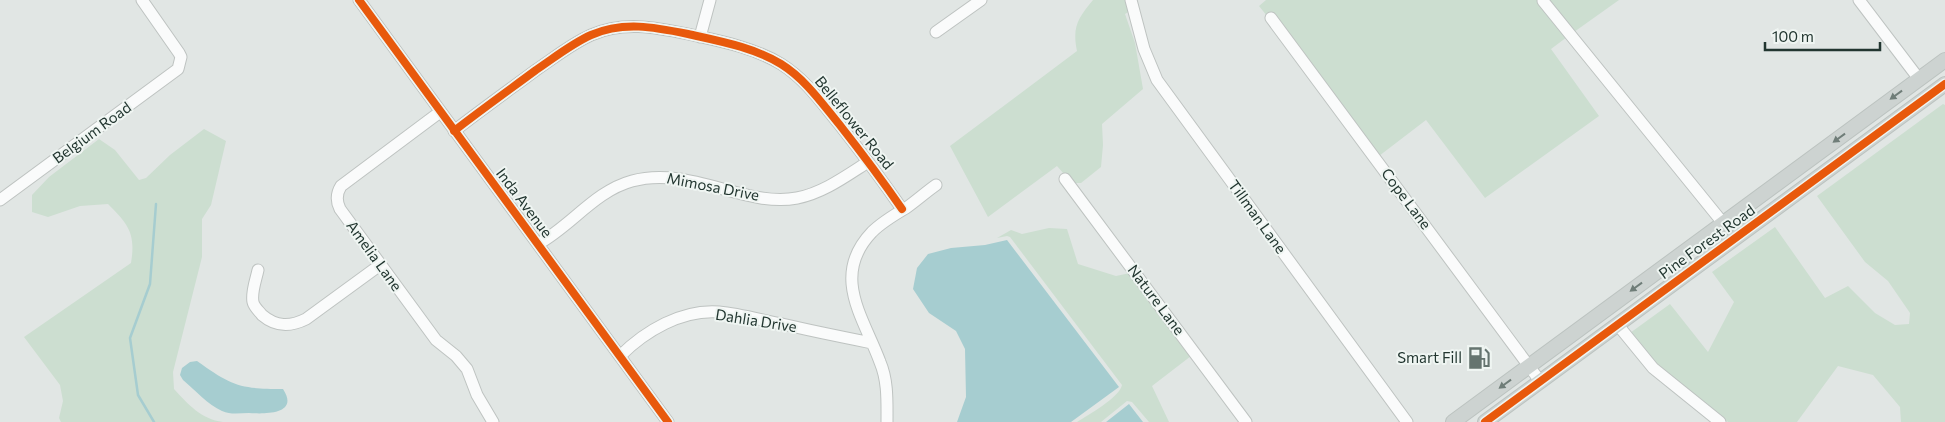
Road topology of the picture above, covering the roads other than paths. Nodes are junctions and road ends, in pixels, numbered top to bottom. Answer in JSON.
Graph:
{"nodes":[{"id":1,"x":142,"y":0,"type":"edge"},
{"id":2,"x":359,"y":0,"type":"edge"},
{"id":3,"x":710,"y":0,"type":"edge"},
{"id":4,"x":981,"y":0,"type":"edge"},
{"id":5,"x":1130,"y":0,"type":"edge"},
{"id":6,"x":1859,"y":0,"type":"edge"},
{"id":7,"x":1543,"y":1,"type":"edge"},
{"id":8,"x":1271,"y":18,"type":"dead end"},
{"id":9,"x":936,"y":32,"type":"dead end"},
{"id":10,"x":700,"y":37,"type":"junction"},
{"id":11,"x":1945,"y":60,"type":"edge"},
{"id":12,"x":1918,"y":79,"type":"junction"},
{"id":13,"x":1942,"y":91,"type":"edge"},
{"id":14,"x":440,"y":112,"type":"junction"},
{"id":15,"x":454,"y":131,"type":"junction"},
{"id":16,"x":868,"y":162,"type":"junction"},
{"id":17,"x":1802,"y":165,"type":"junction"},
{"id":18,"x":1065,"y":178,"type":"dead end"},
{"id":19,"x":1813,"y":180,"type":"junction"},
{"id":20,"x":936,"y":185,"type":"dead end"},
{"id":21,"x":0,"y":200,"type":"edge"},
{"id":22,"x":902,"y":210,"type":"junction"},
{"id":23,"x":1723,"y":223,"type":"junction"},
{"id":24,"x":538,"y":244,"type":"junction"},
{"id":25,"x":380,"y":265,"type":"junction"},
{"id":26,"x":258,"y":270,"type":"dead end"},
{"id":27,"x":1617,"y":324,"type":"junction"},
{"id":28,"x":872,"y":343,"type":"junction"},
{"id":29,"x":620,"y":356,"type":"junction"},
{"id":30,"x":1529,"y":366,"type":"junction"},
{"id":31,"x":1540,"y":382,"type":"junction"},
{"id":32,"x":493,"y":422,"type":"edge"},
{"id":33,"x":668,"y":422,"type":"edge"},
{"id":34,"x":887,"y":422,"type":"edge"},
{"id":35,"x":1246,"y":422,"type":"edge"},
{"id":36,"x":1407,"y":422,"type":"edge"},
{"id":37,"x":1453,"y":422,"type":"edge"},
{"id":38,"x":1485,"y":422,"type":"edge"},
{"id":39,"x":1720,"y":422,"type":"edge"}],
"edges":[{"from":1,"to":21,"type":"street","name":"Belgium Road"},
{"from":2,"to":14,"type":"street","name":"Inda Avenue"},
{"from":3,"to":10,"type":"street"},
{"from":4,"to":9,"type":"street"},
{"from":5,"to":36,"type":"street","name":"Tillman Lane"},
{"from":6,"to":12,"type":"street"},
{"from":7,"to":23,"type":"street"},
{"from":8,"to":30,"type":"street","name":"Cope Lane"},
{"from":10,"to":15,"type":"street","name":"Belleflower Road"},
{"from":10,"to":16,"type":"street","name":"Belleflower Road"},
{"from":11,"to":12,"type":"main road","name":"Pine Forest Road"},
{"from":12,"to":17,"type":"main road","name":"Pine Forest Road","one_way":true},
{"from":13,"to":19,"type":"main road","name":"Pine Forest Road"},
{"from":14,"to":15,"type":"street","name":"Inda Avenue"},
{"from":14,"to":25,"type":"street","name":"Amelia Lane"},
{"from":15,"to":24,"type":"street","name":"Inda Avenue"},
{"from":16,"to":22,"type":"street","name":"Belleflower Road"},
{"from":16,"to":24,"type":"street","name":"Mimosa Drive"},
{"from":17,"to":19,"type":"street"},
{"from":17,"to":23,"type":"main road","name":"Pine Forest Road"},
{"from":18,"to":35,"type":"street","name":"Nature Lane"},
{"from":19,"to":27,"type":"main road","name":"Pine Forest Road"},
{"from":20,"to":22,"type":"street"},
{"from":22,"to":28,"type":"street"},
{"from":23,"to":30,"type":"main road","name":"Pine Forest Road","one_way":true},
{"from":24,"to":29,"type":"street","name":"Inda Avenue"},
{"from":25,"to":26,"type":"street"},
{"from":25,"to":32,"type":"street","name":"Amelia Lane"},
{"from":27,"to":31,"type":"main road","name":"Pine Forest Road"},
{"from":27,"to":39,"type":"street"},
{"from":28,"to":29,"type":"street","name":"Dahlia Drive"},
{"from":28,"to":34,"type":"street"},
{"from":29,"to":33,"type":"street","name":"Inda Avenue"},
{"from":30,"to":31,"type":"street","name":"Cope Lane"},
{"from":30,"to":37,"type":"main road","name":"Pine Forest Road","one_way":true},
{"from":31,"to":38,"type":"main road","name":"Pine Forest Road"}]}
